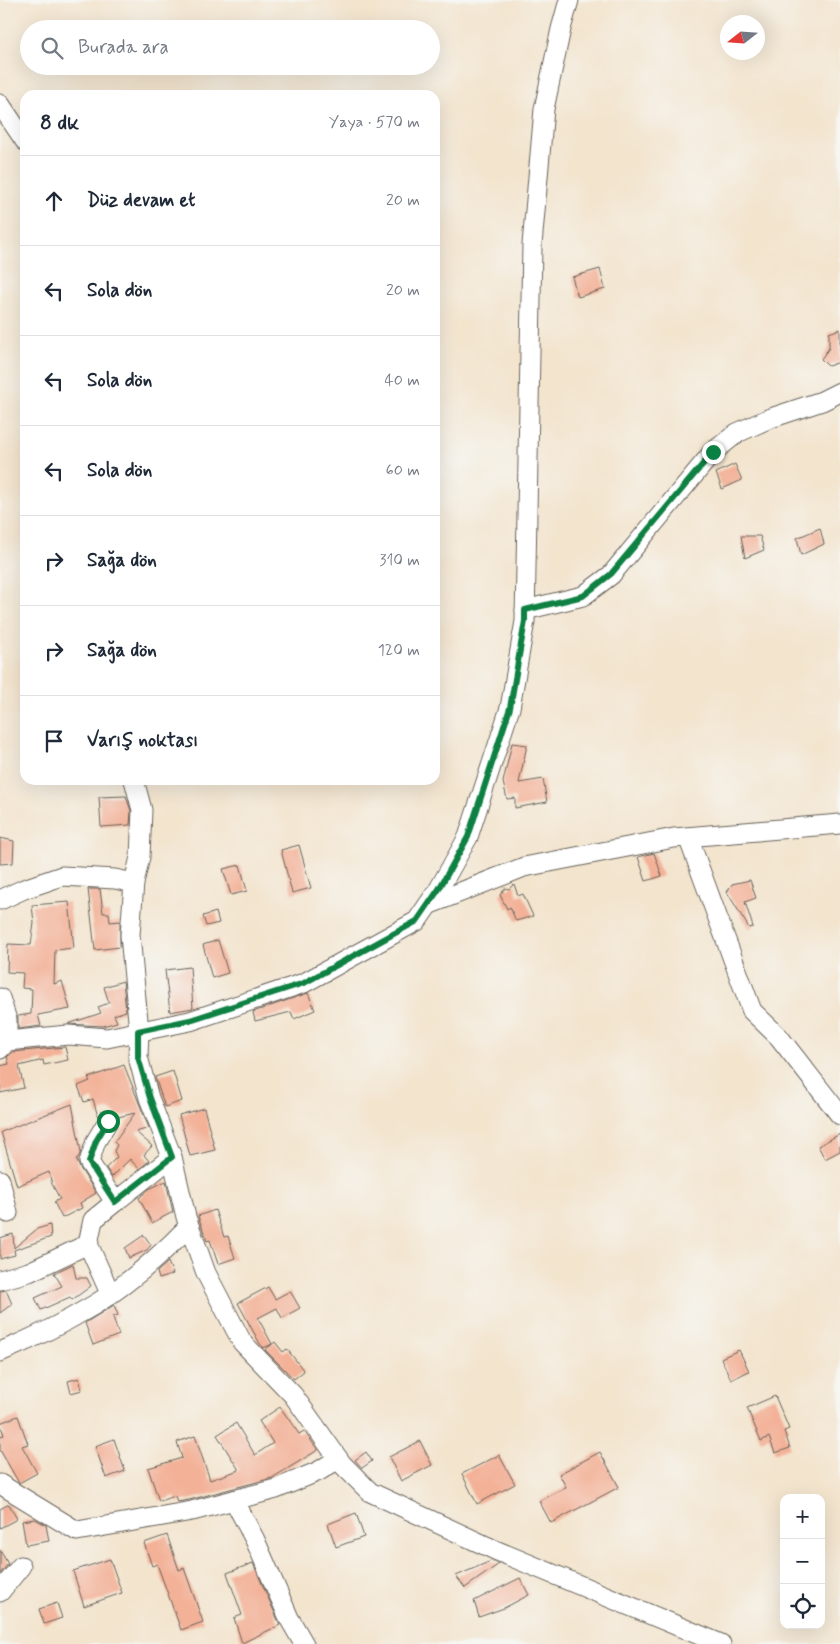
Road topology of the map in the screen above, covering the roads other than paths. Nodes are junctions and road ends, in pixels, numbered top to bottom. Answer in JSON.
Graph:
{"nodes":[{"id":1,"x":568,"y":0,"type":"edge"},
{"id":2,"x":0,"y":104,"type":"edge"},
{"id":3,"x":20,"y":134,"type":"edge"},
{"id":4,"x":840,"y":392,"type":"edge"},
{"id":5,"x":525,"y":610,"type":"junction"},
{"id":6,"x":135,"y":785,"type":"edge"},
{"id":7,"x":840,"y":824,"type":"edge"},
{"id":8,"x":688,"y":837,"type":"junction"},
{"id":9,"x":134,"y":883,"type":"junction"},
{"id":10,"x":0,"y":900,"type":"edge"},
{"id":11,"x":428,"y":905,"type":"junction"},
{"id":12,"x":0,"y":998,"type":"edge"},
{"id":13,"x":138,"y":1031,"type":"junction"},
{"id":14,"x":4,"y":1045,"type":"edge"},
{"id":15,"x":840,"y":1115,"type":"edge"},
{"id":16,"x":108,"y":1121,"type":"dead end"},
{"id":17,"x":172,"y":1157,"type":"junction"},
{"id":18,"x":0,"y":1180,"type":"edge"},
{"id":19,"x":115,"y":1202,"type":"junction"},
{"id":20,"x":8,"y":1212,"type":"dead end"},
{"id":21,"x":189,"y":1226,"type":"junction"},
{"id":22,"x":88,"y":1244,"type":"junction"},
{"id":23,"x":0,"y":1280,"type":"edge"},
{"id":24,"x":110,"y":1293,"type":"junction"},
{"id":25,"x":0,"y":1352,"type":"edge"},
{"id":26,"x":338,"y":1459,"type":"junction"},
{"id":27,"x":0,"y":1484,"type":"edge"},
{"id":28,"x":234,"y":1500,"type":"junction"},
{"id":29,"x":21,"y":1566,"type":"dead end"},
{"id":30,"x":0,"y":1592,"type":"edge"},
{"id":31,"x":304,"y":1644,"type":"edge"},
{"id":32,"x":721,"y":1644,"type":"edge"}],
"edges":[{"from":1,"to":5,"type":"street"},
{"from":2,"to":3,"type":"street"},
{"from":4,"to":5,"type":"street"},
{"from":5,"to":11,"type":"street"},
{"from":6,"to":9,"type":"street"},
{"from":7,"to":8,"type":"street"},
{"from":8,"to":11,"type":"street"},
{"from":8,"to":15,"type":"street"},
{"from":9,"to":10,"type":"street"},
{"from":9,"to":13,"type":"street"},
{"from":11,"to":13,"type":"street"},
{"from":12,"to":14,"type":"street"},
{"from":13,"to":14,"type":"street"},
{"from":13,"to":17,"type":"street"},
{"from":16,"to":19,"type":"street"},
{"from":17,"to":19,"type":"street"},
{"from":17,"to":21,"type":"street"},
{"from":18,"to":20,"type":"street"},
{"from":19,"to":22,"type":"street"},
{"from":21,"to":24,"type":"street"},
{"from":21,"to":26,"type":"street"},
{"from":22,"to":23,"type":"street"},
{"from":22,"to":24,"type":"street"},
{"from":24,"to":25,"type":"street"},
{"from":26,"to":28,"type":"street"},
{"from":26,"to":32,"type":"street"},
{"from":27,"to":28,"type":"street"},
{"from":28,"to":31,"type":"street"},
{"from":29,"to":30,"type":"street"}]}
